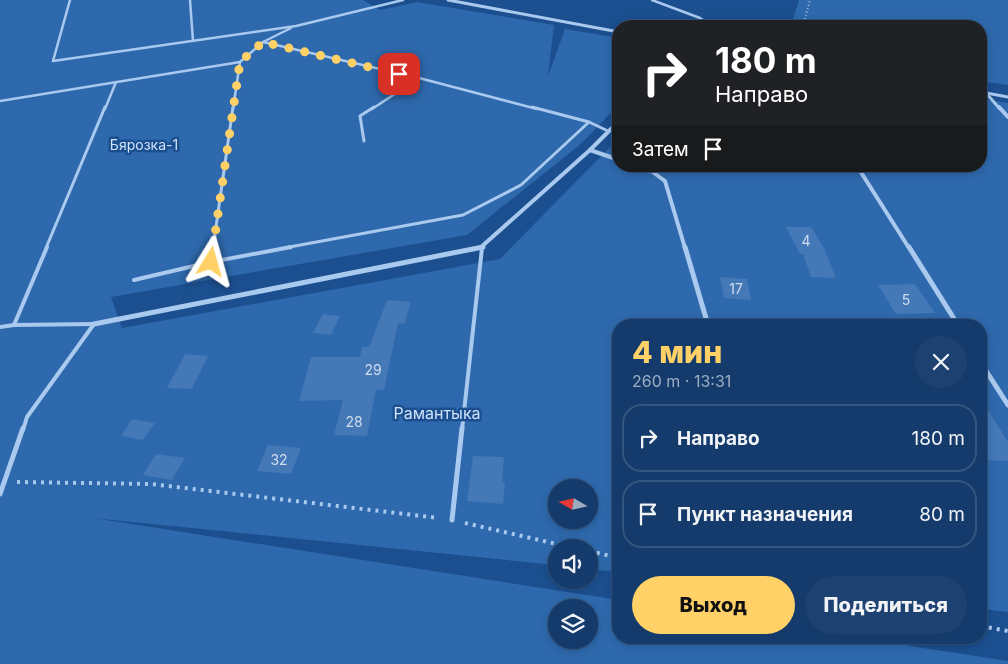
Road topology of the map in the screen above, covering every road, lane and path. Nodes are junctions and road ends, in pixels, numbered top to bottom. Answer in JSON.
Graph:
{"nodes":[{"id":1,"x":70,"y":0,"type":"edge"},
{"id":2,"x":190,"y":0,"type":"edge"},
{"id":3,"x":404,"y":0,"type":"edge"},
{"id":4,"x":448,"y":0,"type":"edge"},
{"id":5,"x":652,"y":0,"type":"edge"},
{"id":6,"x":810,"y":0,"type":"edge"},
{"id":7,"x":703,"y":20,"type":"edge"},
{"id":8,"x":805,"y":20,"type":"edge"},
{"id":9,"x":296,"y":26,"type":"junction"},
{"id":10,"x":612,"y":31,"type":"edge"},
{"id":11,"x":193,"y":41,"type":"junction"},
{"id":12,"x":263,"y":42,"type":"junction"},
{"id":13,"x":240,"y":62,"type":"junction"},
{"id":14,"x":419,"y":78,"type":"junction"},
{"id":15,"x":116,"y":82,"type":"junction"},
{"id":16,"x":987,"y":94,"type":"edge"},
{"id":17,"x":987,"y":96,"type":"edge"},
{"id":18,"x":1008,"y":97,"type":"edge"},
{"id":19,"x":0,"y":101,"type":"edge"},
{"id":20,"x":1008,"y":117,"type":"edge"},
{"id":21,"x":589,"y":122,"type":"junction"},
{"id":22,"x":612,"y":127,"type":"edge"},
{"id":23,"x":608,"y":131,"type":"junction"},
{"id":24,"x":364,"y":141,"type":"dead end"},
{"id":25,"x":590,"y":150,"type":"junction"},
{"id":26,"x":612,"y":158,"type":"edge"},
{"id":27,"x":653,"y":172,"type":"edge"},
{"id":28,"x":861,"y":172,"type":"edge"},
{"id":29,"x":482,"y":248,"type":"junction"},
{"id":30,"x":211,"y":262,"type":"junction"},
{"id":31,"x":134,"y":280,"type":"dead end"},
{"id":32,"x":706,"y":319,"type":"edge"},
{"id":33,"x":954,"y":319,"type":"edge"},
{"id":34,"x":94,"y":324,"type":"junction"},
{"id":35,"x":14,"y":325,"type":"junction"},
{"id":36,"x":0,"y":327,"type":"edge"},
{"id":37,"x":987,"y":372,"type":"edge"},
{"id":38,"x":1008,"y":405,"type":"edge"},
{"id":39,"x":3,"y":482,"type":"junction"},
{"id":40,"x":0,"y":494,"type":"edge"},
{"id":41,"x":452,"y":520,"type":"junction"},
{"id":42,"x":548,"y":542,"type":"edge"},
{"id":43,"x":598,"y":553,"type":"edge"},
{"id":44,"x":612,"y":556,"type":"edge"},
{"id":45,"x":987,"y":627,"type":"edge"},
{"id":46,"x":1008,"y":631,"type":"edge"}],
"edges":[{"from":1,"to":11,"type":"lane"},
{"from":2,"to":11,"type":"lane"},
{"from":3,"to":9,"type":"lane"},
{"from":4,"to":10,"type":"street"},
{"from":5,"to":7,"type":"lane"},
{"from":6,"to":8,"type":"path"},
{"from":9,"to":11,"type":"lane"},
{"from":9,"to":12,"type":"lane"},
{"from":12,"to":13,"type":"lane"},
{"from":12,"to":14,"type":"lane"},
{"from":13,"to":15,"type":"lane"},
{"from":13,"to":30,"type":"lane"},
{"from":14,"to":21,"type":"lane"},
{"from":14,"to":24,"type":"lane"},
{"from":15,"to":19,"type":"lane"},
{"from":15,"to":35,"type":"lane"},
{"from":16,"to":18,"type":"street"},
{"from":17,"to":20,"type":"street"},
{"from":21,"to":23,"type":"lane"},
{"from":21,"to":30,"type":"lane"},
{"from":22,"to":23,"type":"street"},
{"from":23,"to":25,"type":"street"},
{"from":25,"to":26,"type":"street"},
{"from":25,"to":29,"type":"street"},
{"from":27,"to":32,"type":"street"},
{"from":28,"to":33,"type":"street"},
{"from":29,"to":34,"type":"street"},
{"from":29,"to":41,"type":"lane"},
{"from":30,"to":31,"type":"lane"},
{"from":34,"to":35,"type":"lane"},
{"from":34,"to":39,"type":"lane"},
{"from":35,"to":36,"type":"lane"},
{"from":37,"to":38,"type":"street"},
{"from":39,"to":40,"type":"lane"},
{"from":39,"to":41,"type":"path"},
{"from":41,"to":42,"type":"path"},
{"from":43,"to":44,"type":"path"},
{"from":45,"to":46,"type":"path"}]}
